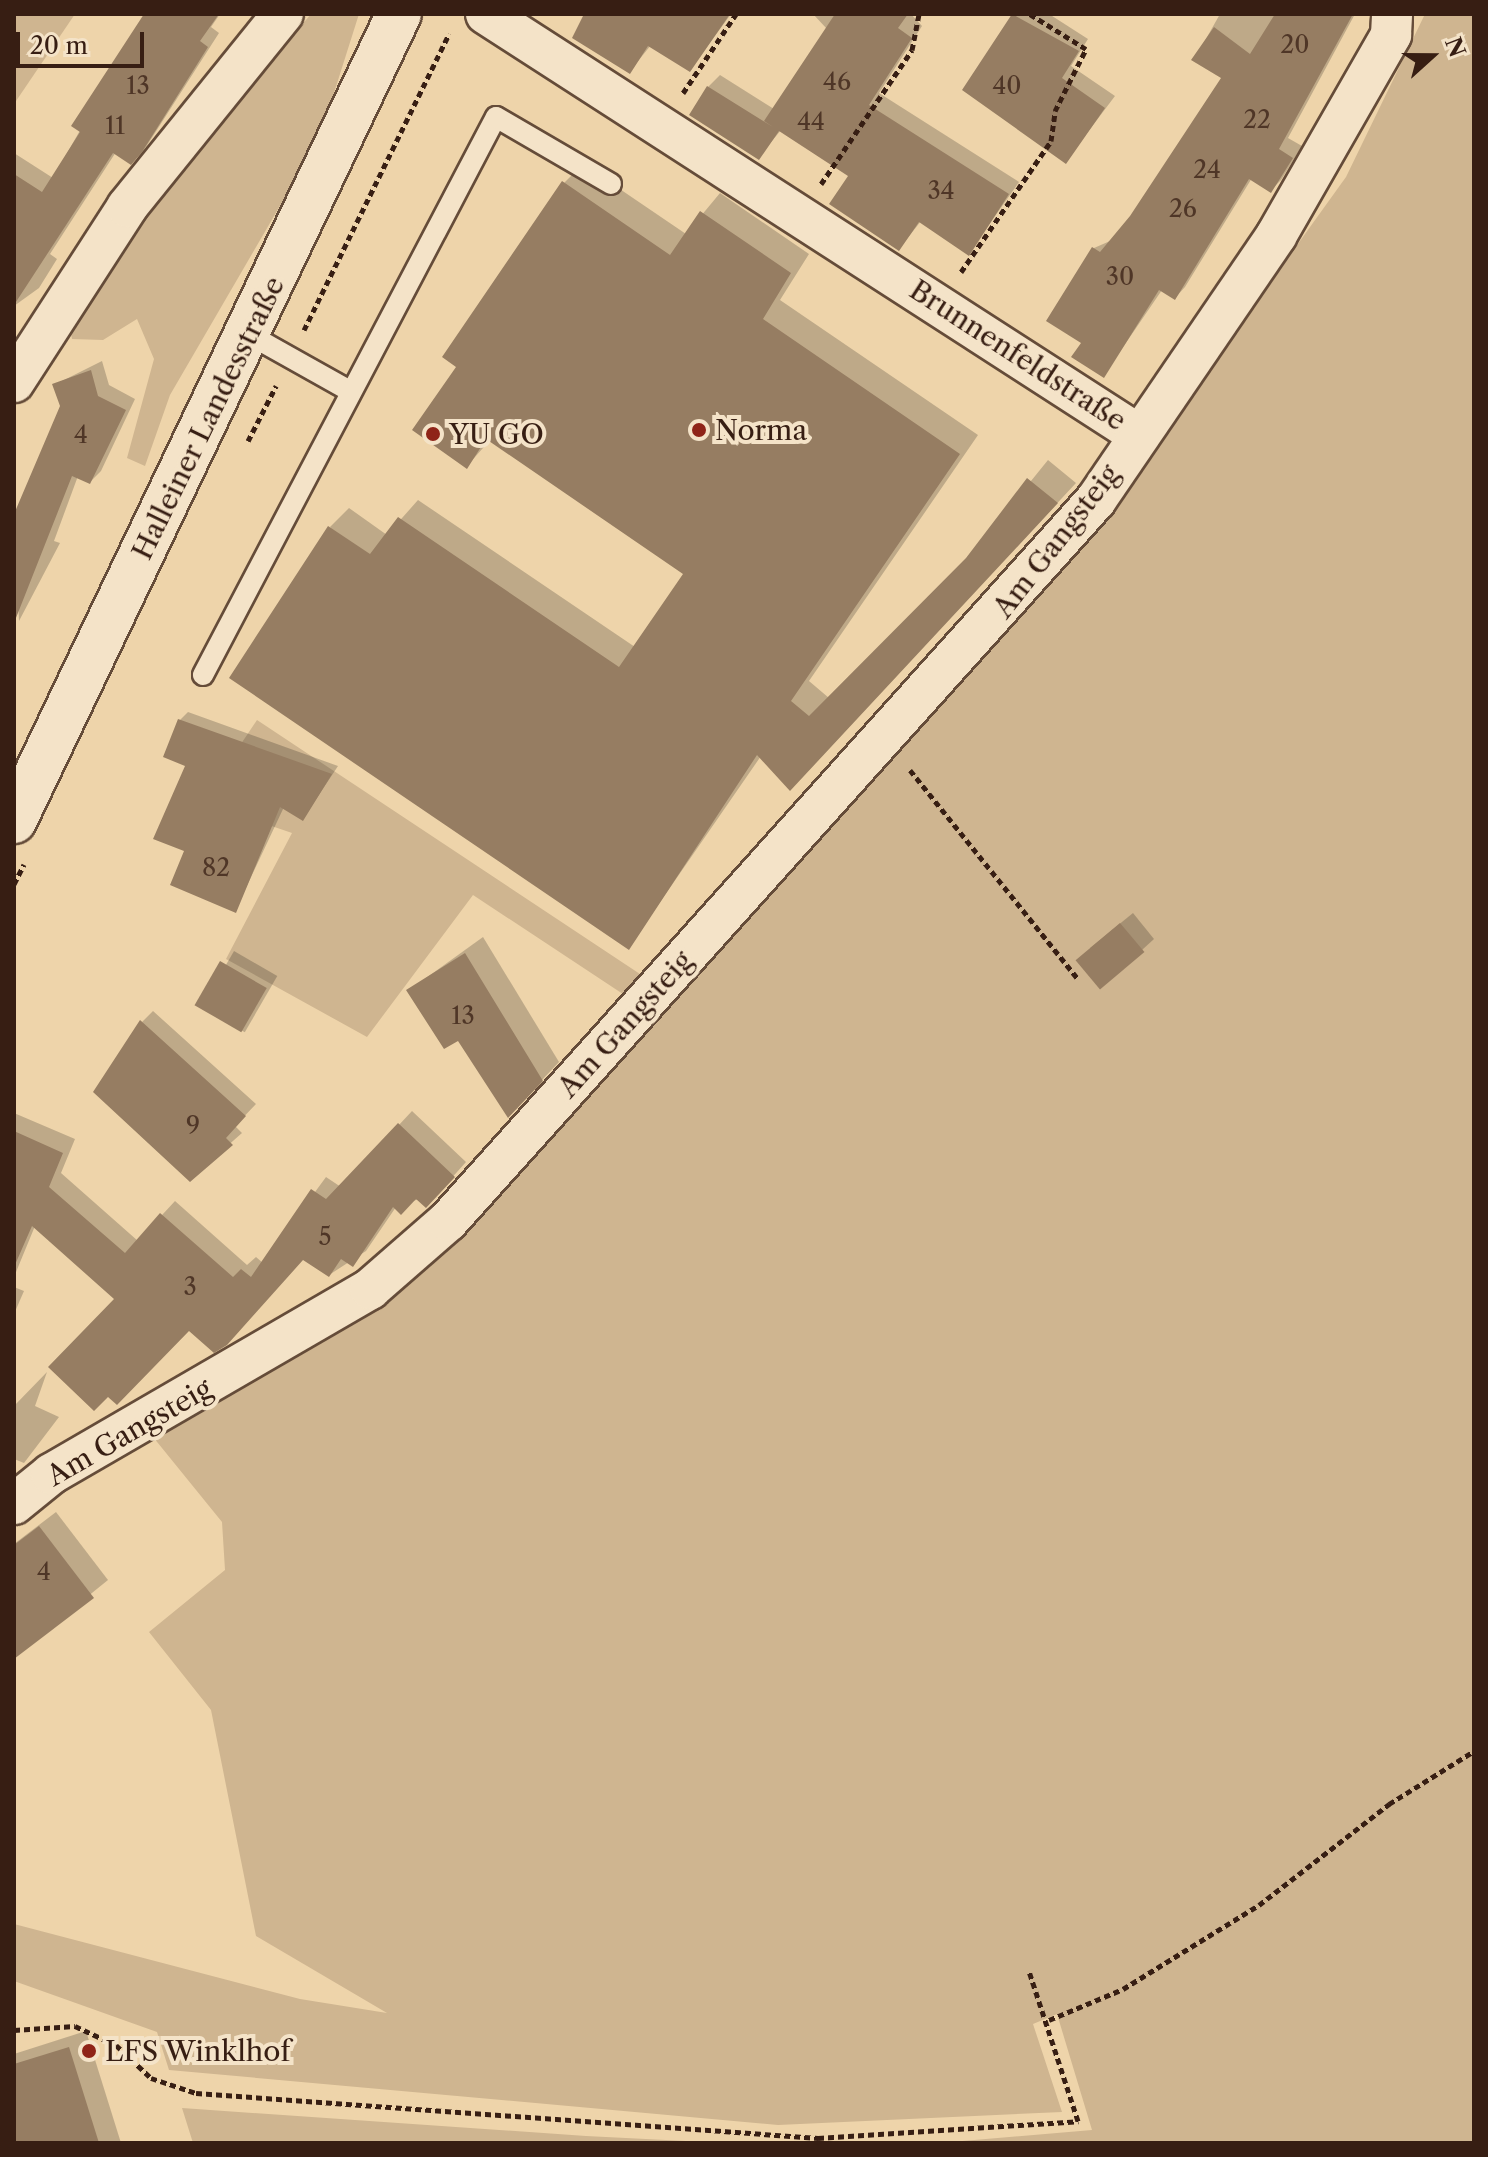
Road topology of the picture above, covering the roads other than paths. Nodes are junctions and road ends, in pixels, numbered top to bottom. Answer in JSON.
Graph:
{"nodes":[{"id":1,"x":399,"y":14,"type":"edge"},
{"id":2,"x":486,"y":14,"type":"edge"},
{"id":3,"x":1392,"y":14,"type":"edge"},
{"id":4,"x":276,"y":16,"type":"edge"},
{"id":5,"x":528,"y":25,"type":"edge"},
{"id":6,"x":611,"y":184,"type":"dead end"},
{"id":7,"x":250,"y":335,"type":"junction"},
{"id":8,"x":14,"y":382,"type":"edge"},
{"id":9,"x":348,"y":390,"type":"junction"},
{"id":10,"x":1136,"y":433,"type":"junction"},
{"id":11,"x":203,"y":675,"type":"dead end"},
{"id":12,"x":14,"y":821,"type":"edge"},
{"id":13,"x":14,"y":1504,"type":"edge"}],
"edges":[{"from":1,"to":7,"type":"main road","name":"Halleiner Landesstraße"},
{"from":2,"to":5,"type":"street","name":"Brunnenfeldstraße"},
{"from":3,"to":10,"type":"street","name":"Brunnenfeldstraße"},
{"from":4,"to":8,"type":"street"},
{"from":5,"to":10,"type":"street","name":"Brunnenfeldstraße"},
{"from":6,"to":9,"type":"lane"},
{"from":7,"to":9,"type":"lane"},
{"from":7,"to":12,"type":"main road","name":"Halleiner Landesstraße"},
{"from":9,"to":11,"type":"lane"},
{"from":10,"to":13,"type":"street","name":"Am Gangsteig"}]}
